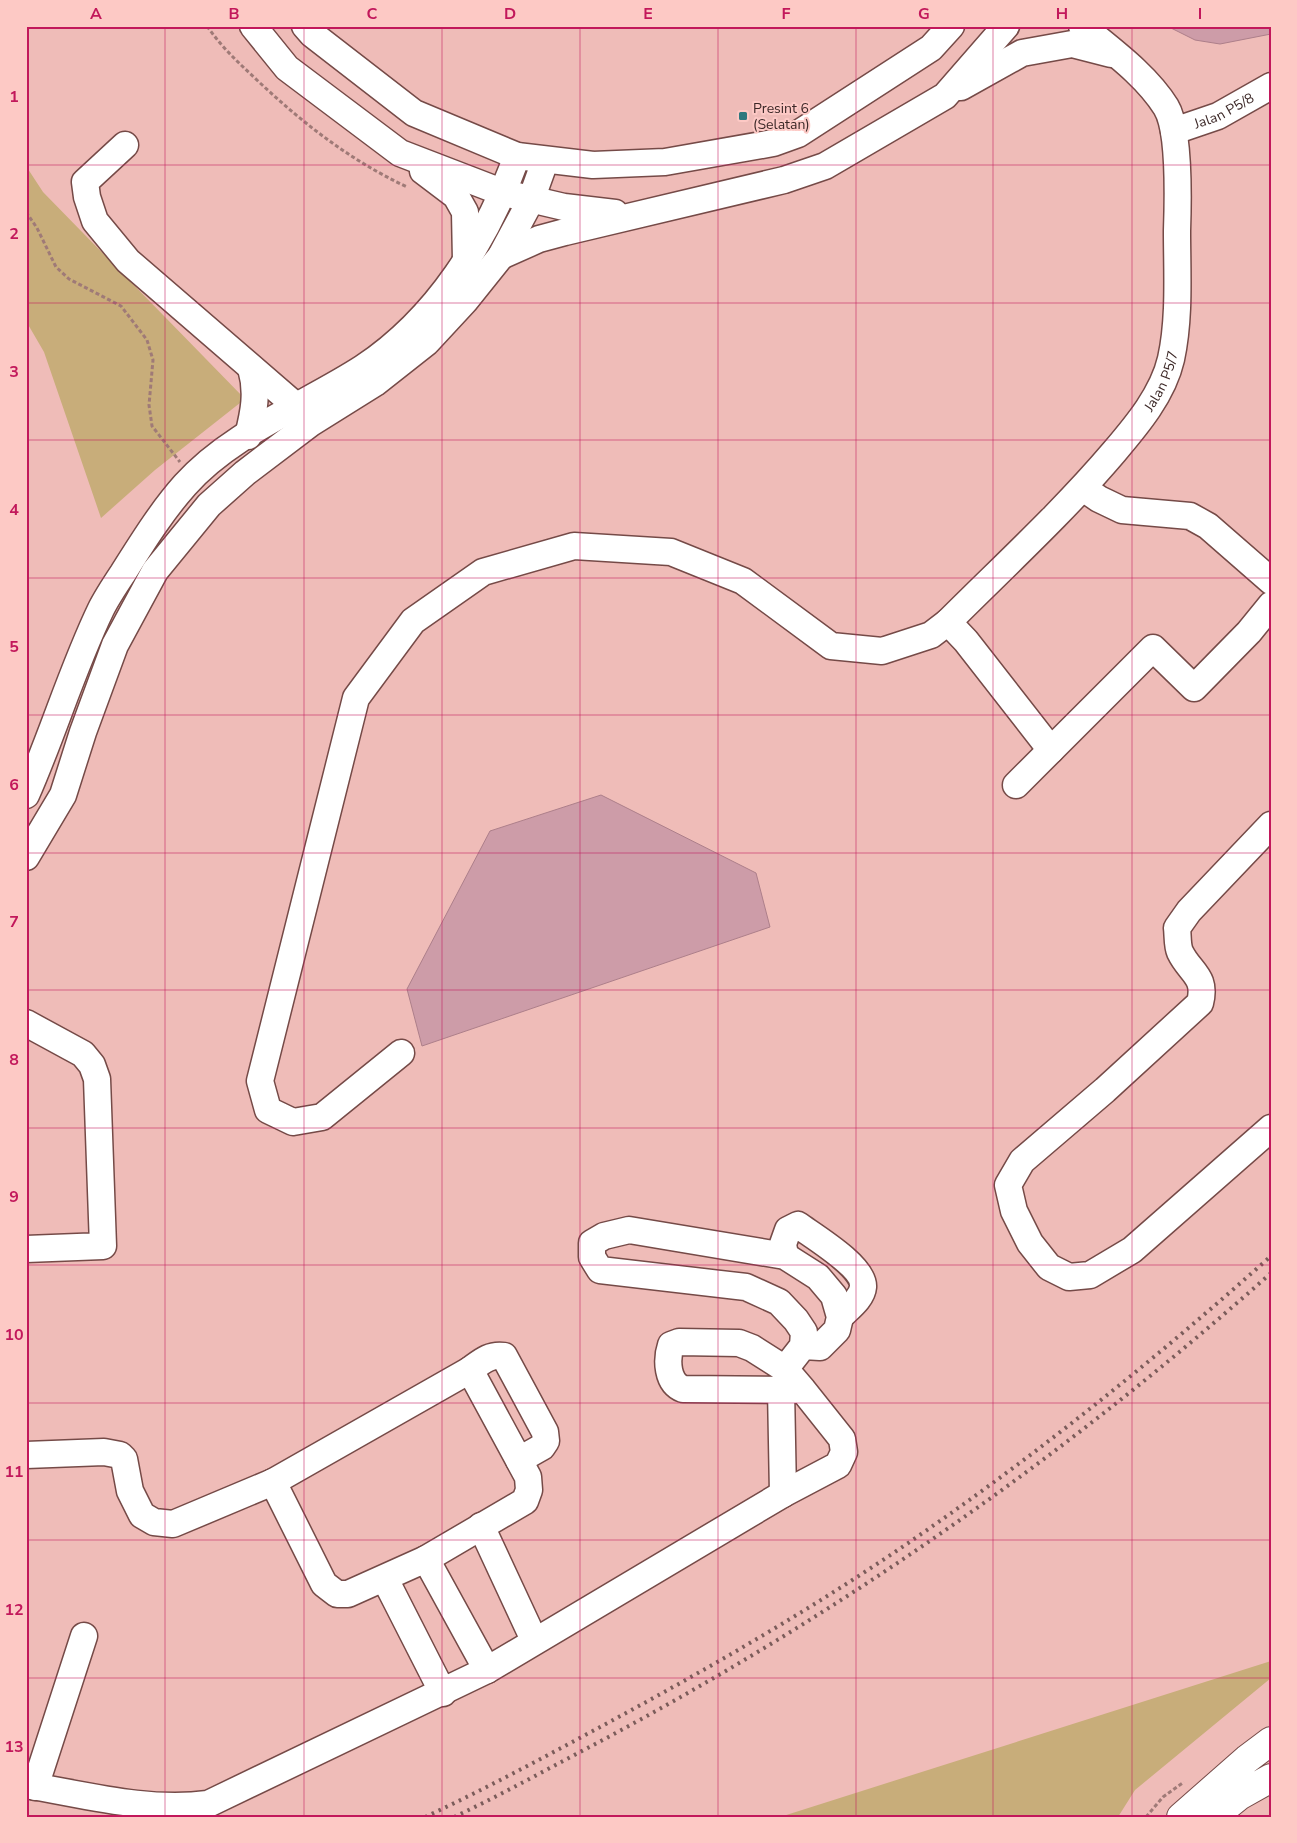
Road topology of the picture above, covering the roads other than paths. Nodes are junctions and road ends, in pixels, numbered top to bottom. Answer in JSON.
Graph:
{"nodes":[{"id":1,"x":253,"y":26,"type":"edge"},
{"id":2,"x":306,"y":26,"type":"edge"},
{"id":3,"x":951,"y":26,"type":"edge"},
{"id":4,"x":1006,"y":26,"type":"edge"},
{"id":5,"x":1082,"y":26,"type":"edge"},
{"id":6,"x":1101,"y":26,"type":"edge"},
{"id":7,"x":936,"y":37,"type":"edge"},
{"id":8,"x":1119,"y":56,"type":"junction"},
{"id":9,"x":1271,"y":86,"type":"edge"},
{"id":10,"x":945,"y":96,"type":"junction"},
{"id":11,"x":1174,"y":131,"type":"junction"},
{"id":12,"x":125,"y":145,"type":"dead end"},
{"id":13,"x":400,"y":154,"type":"junction"},
{"id":14,"x":517,"y":156,"type":"junction"},
{"id":15,"x":545,"y":161,"type":"junction"},
{"id":16,"x":504,"y":193,"type":"junction"},
{"id":17,"x":531,"y":200,"type":"junction"},
{"id":18,"x":634,"y":215,"type":"junction"},
{"id":19,"x":501,"y":256,"type":"junction"},
{"id":20,"x":466,"y":264,"type":"junction"},
{"id":21,"x":251,"y":368,"type":"junction"},
{"id":22,"x":303,"y":415,"type":"junction"},
{"id":23,"x":248,"y":436,"type":"junction"},
{"id":24,"x":1084,"y":488,"type":"junction"},
{"id":25,"x":1271,"y":580,"type":"edge"},
{"id":26,"x":1271,"y":605,"type":"edge"},
{"id":27,"x":939,"y":629,"type":"junction"},
{"id":28,"x":1051,"y":750,"type":"junction"},
{"id":29,"x":1016,"y":786,"type":"dead end"},
{"id":30,"x":26,"y":795,"type":"edge"},
{"id":31,"x":1271,"y":825,"type":"edge"},
{"id":32,"x":26,"y":856,"type":"edge"},
{"id":33,"x":26,"y":1023,"type":"edge"},
{"id":34,"x":401,"y":1052,"type":"dead end"},
{"id":35,"x":1271,"y":1128,"type":"edge"},
{"id":36,"x":26,"y":1249,"type":"edge"},
{"id":37,"x":785,"y":1256,"type":"junction"},
{"id":38,"x":840,"y":1317,"type":"junction"},
{"id":39,"x":803,"y":1346,"type":"junction"},
{"id":40,"x":470,"y":1370,"type":"junction"},
{"id":41,"x":790,"y":1383,"type":"junction"},
{"id":42,"x":26,"y":1455,"type":"edge"},
{"id":43,"x":519,"y":1460,"type":"junction"},
{"id":44,"x":273,"y":1482,"type":"junction"},
{"id":45,"x":783,"y":1494,"type":"junction"},
{"id":46,"x":481,"y":1526,"type":"junction"},
{"id":47,"x":426,"y":1559,"type":"junction"},
{"id":48,"x":385,"y":1579,"type":"junction"},
{"id":49,"x":84,"y":1636,"type":"dead end"},
{"id":50,"x":534,"y":1640,"type":"junction"},
{"id":51,"x":487,"y":1670,"type":"junction"},
{"id":52,"x":443,"y":1693,"type":"junction"},
{"id":53,"x":1271,"y":1741,"type":"edge"},
{"id":54,"x":36,"y":1752,"type":"edge"},
{"id":55,"x":1271,"y":1778,"type":"edge"},
{"id":56,"x":31,"y":1786,"type":"edge"},
{"id":57,"x":1181,"y":1817,"type":"edge"},
{"id":58,"x":1213,"y":1817,"type":"edge"}],
"edges":[{"from":1,"to":13,"type":"street"},
{"from":2,"to":14,"type":"street"},
{"from":3,"to":7,"type":"street"},
{"from":4,"to":10,"type":"street"},
{"from":5,"to":8,"type":"street"},
{"from":6,"to":8,"type":"street"},
{"from":7,"to":15,"type":"street"},
{"from":8,"to":10,"type":"street"},
{"from":8,"to":11,"type":"street","name":"Jalan P5/7"},
{"from":9,"to":11,"type":"street","name":"Jalan P5/8"},
{"from":10,"to":18,"type":"street"},
{"from":11,"to":24,"type":"street","name":"Jalan P5/7"},
{"from":12,"to":21,"type":"street"},
{"from":13,"to":16,"type":"street"},
{"from":13,"to":20,"type":"street"},
{"from":14,"to":15,"type":"street"},
{"from":14,"to":16,"type":"street"},
{"from":15,"to":17,"type":"street"},
{"from":16,"to":17,"type":"street"},
{"from":16,"to":20,"type":"street"},
{"from":17,"to":18,"type":"street"},
{"from":17,"to":19,"type":"street"},
{"from":18,"to":19,"type":"street"},
{"from":19,"to":22,"type":"street"},
{"from":20,"to":22,"type":"street"},
{"from":21,"to":22,"type":"street"},
{"from":21,"to":23,"type":"street"},
{"from":22,"to":23,"type":"street"},
{"from":22,"to":32,"type":"street"},
{"from":23,"to":30,"type":"street"},
{"from":24,"to":25,"type":"street"},
{"from":24,"to":27,"type":"street","name":"Jalan P5/7"},
{"from":26,"to":28,"type":"street"},
{"from":27,"to":28,"type":"street"},
{"from":27,"to":34,"type":"street"},
{"from":28,"to":29,"type":"street"},
{"from":31,"to":35,"type":"street"},
{"from":33,"to":36,"type":"street"},
{"from":37,"to":38,"type":"street"},
{"from":37,"to":38,"type":"street"},
{"from":37,"to":39,"type":"street"},
{"from":38,"to":39,"type":"street"},
{"from":39,"to":41,"type":"street"},
{"from":40,"to":43,"type":"street"},
{"from":40,"to":43,"type":"street"},
{"from":40,"to":44,"type":"street"},
{"from":41,"to":45,"type":"street"},
{"from":41,"to":45,"type":"street"},
{"from":42,"to":44,"type":"street"},
{"from":43,"to":46,"type":"street"},
{"from":44,"to":48,"type":"street"},
{"from":45,"to":50,"type":"street"},
{"from":46,"to":47,"type":"street"},
{"from":46,"to":50,"type":"street"},
{"from":47,"to":48,"type":"street"},
{"from":47,"to":51,"type":"street"},
{"from":48,"to":52,"type":"street"},
{"from":49,"to":54,"type":"street"},
{"from":50,"to":51,"type":"street"},
{"from":51,"to":52,"type":"street"},
{"from":52,"to":56,"type":"street"},
{"from":53,"to":57,"type":"highway"},
{"from":54,"to":56,"type":"street"},
{"from":55,"to":58,"type":"highway"}]}
